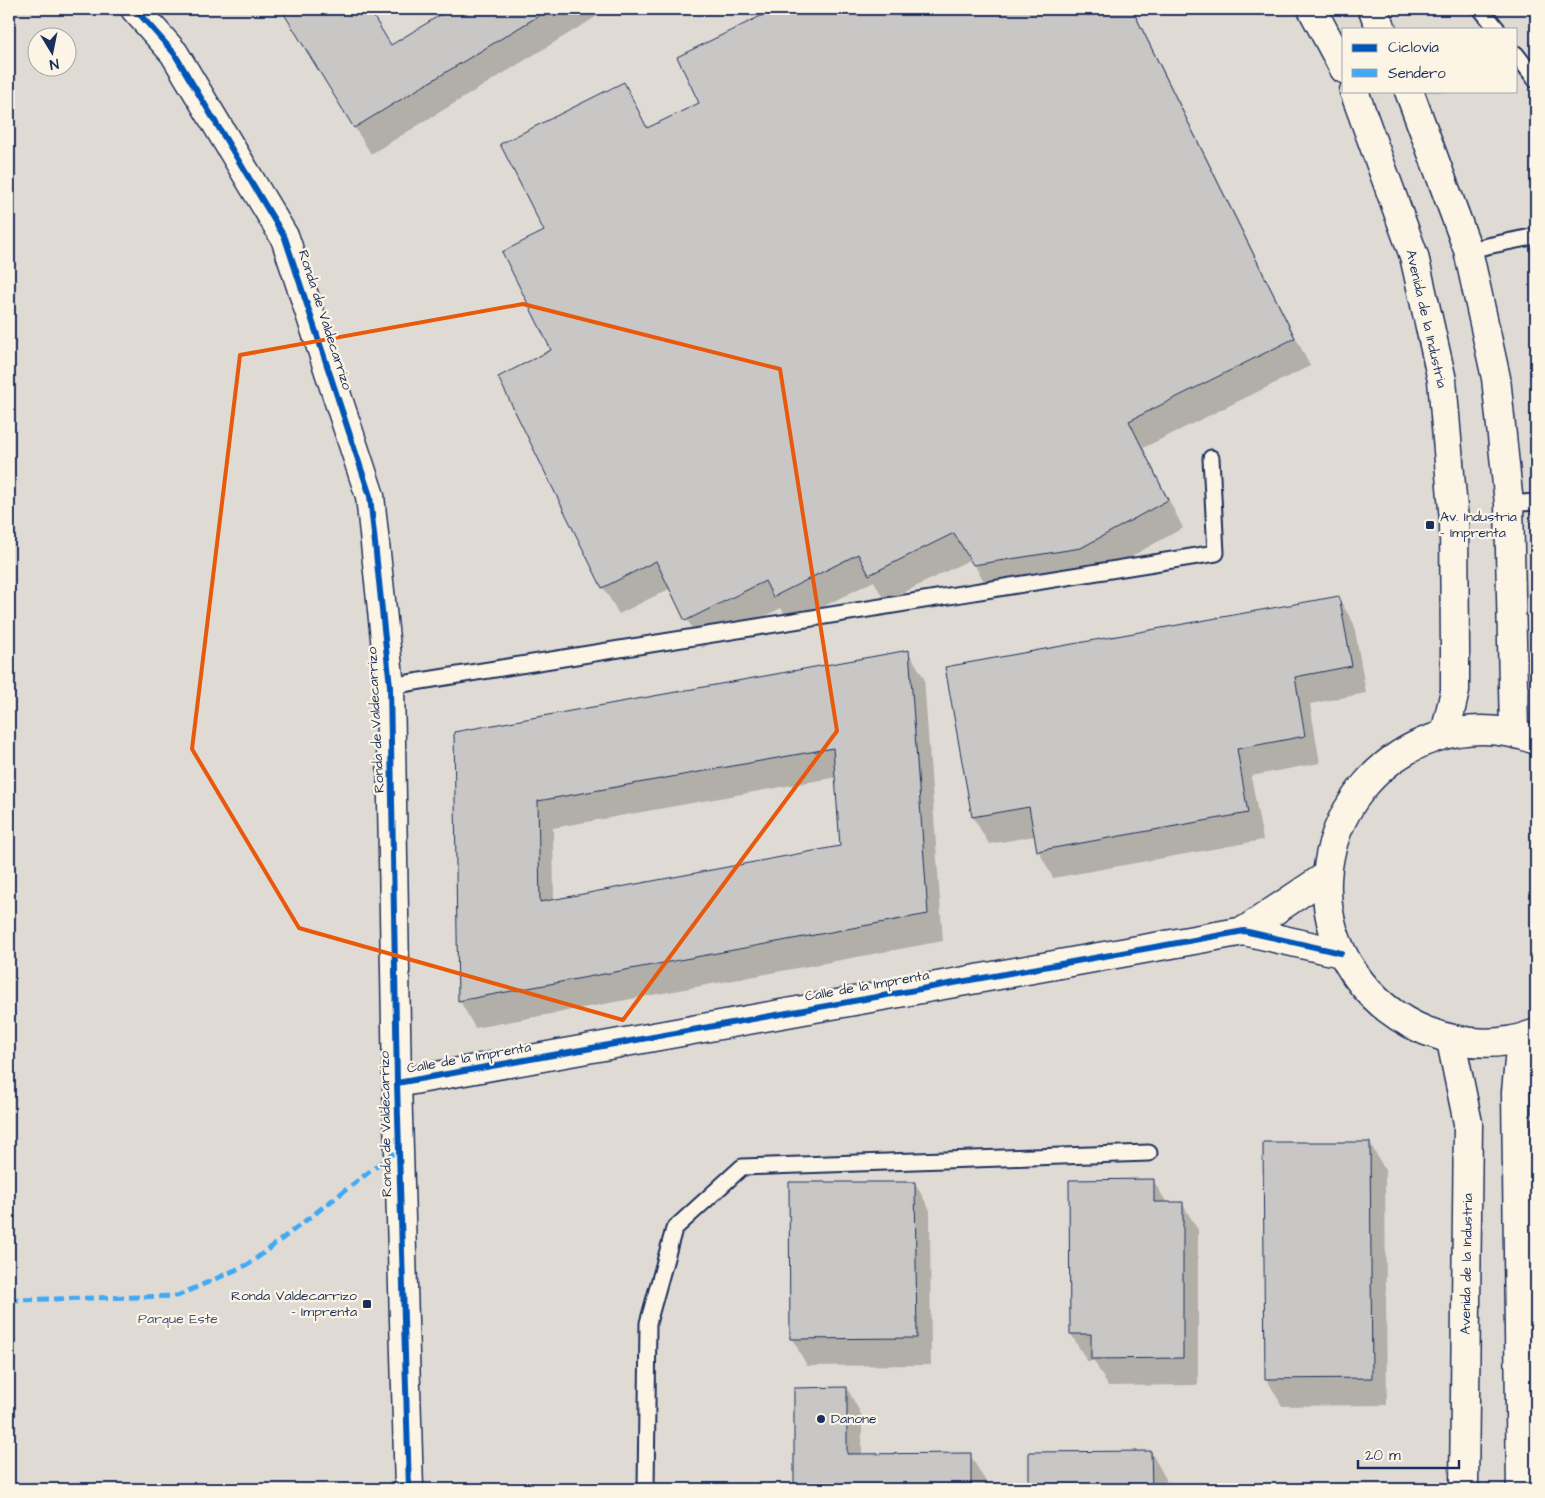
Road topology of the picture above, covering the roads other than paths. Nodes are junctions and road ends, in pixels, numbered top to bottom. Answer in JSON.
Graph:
{"nodes":[{"id":1,"x":135,"y":9,"type":"edge"},
{"id":2,"x":1312,"y":9,"type":"edge"},
{"id":3,"x":1372,"y":9,"type":"edge"},
{"id":4,"x":1482,"y":9,"type":"edge"},
{"id":5,"x":1382,"y":28,"type":"edge"},
{"id":6,"x":1496,"y":28,"type":"edge"},
{"id":7,"x":1518,"y":57,"type":"edge"},
{"id":8,"x":1342,"y":65,"type":"edge"},
{"id":9,"x":1536,"y":80,"type":"edge"},
{"id":10,"x":1354,"y":92,"type":"edge"},
{"id":11,"x":1409,"y":92,"type":"edge"},
{"id":12,"x":1536,"y":236,"type":"edge"},
{"id":13,"x":1468,"y":250,"type":"junction"},
{"id":14,"x":1211,"y":458,"type":"dead end"},
{"id":15,"x":1536,"y":502,"type":"edge"},
{"id":16,"x":1509,"y":504,"type":"junction"},
{"id":17,"x":390,"y":686,"type":"junction"},
{"id":18,"x":1445,"y":734,"type":"junction"},
{"id":19,"x":1525,"y":736,"type":"edge"},
{"id":20,"x":1326,"y":876,"type":"junction"},
{"id":21,"x":1244,"y":931,"type":"junction"},
{"id":22,"x":1341,"y":953,"type":"junction"},
{"id":23,"x":1529,"y":1036,"type":"edge"},
{"id":24,"x":1452,"y":1040,"type":"junction"},
{"id":25,"x":397,"y":1083,"type":"junction"},
{"id":26,"x":1149,"y":1153,"type":"dead end"},
{"id":27,"x":409,"y":1489,"type":"edge"},
{"id":28,"x":646,"y":1489,"type":"edge"},
{"id":29,"x":1464,"y":1489,"type":"edge"},
{"id":30,"x":1521,"y":1489,"type":"edge"}],
"edges":[{"from":1,"to":17,"type":"street","name":"Ronda de Valdecarrizo"},
{"from":2,"to":8,"type":"street"},
{"from":3,"to":5,"type":"street"},
{"from":4,"to":6,"type":"lane"},
{"from":7,"to":9,"type":"lane"},
{"from":10,"to":18,"type":"street","name":"Avenida de la Industria"},
{"from":11,"to":13,"type":"street"},
{"from":12,"to":13,"type":"lane"},
{"from":13,"to":16,"type":"street"},
{"from":14,"to":17,"type":"lane"},
{"from":15,"to":16,"type":"lane"},
{"from":16,"to":19,"type":"street"},
{"from":17,"to":25,"type":"street","name":"Ronda de Valdecarrizo"},
{"from":18,"to":19,"type":"street"},
{"from":18,"to":20,"type":"street"},
{"from":20,"to":21,"type":"street","name":"Calle de la Imprenta"},
{"from":20,"to":22,"type":"street"},
{"from":21,"to":22,"type":"street","name":"Calle de la Imprenta"},
{"from":21,"to":25,"type":"street","name":"Calle de la Imprenta"},
{"from":22,"to":24,"type":"street"},
{"from":23,"to":24,"type":"street"},
{"from":23,"to":30,"type":"street"},
{"from":24,"to":29,"type":"street","name":"Avenida de la Industria"},
{"from":25,"to":27,"type":"street","name":"Ronda de Valdecarrizo"},
{"from":26,"to":28,"type":"lane"}]}
